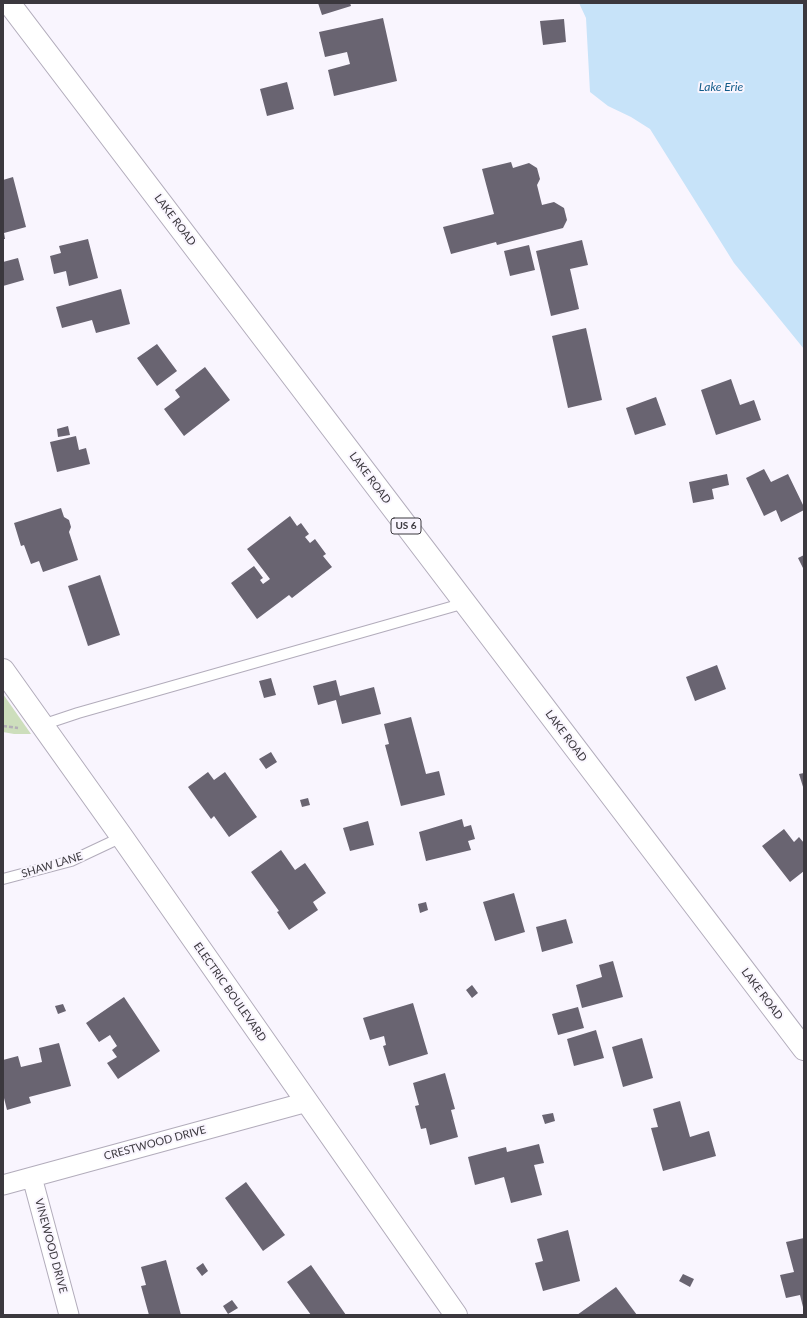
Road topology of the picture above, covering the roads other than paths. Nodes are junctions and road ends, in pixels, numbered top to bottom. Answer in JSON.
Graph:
{"nodes":[{"id":1,"x":9,"y":3,"type":"edge"},
{"id":2,"x":465,"y":603,"type":"junction"},
{"id":3,"x":3,"y":670,"type":"edge"},
{"id":4,"x":42,"y":725,"type":"junction"},
{"id":5,"x":122,"y":837,"type":"junction"},
{"id":6,"x":3,"y":879,"type":"edge"},
{"id":7,"x":804,"y":1049,"type":"edge"},
{"id":8,"x":307,"y":1102,"type":"junction"},
{"id":9,"x":32,"y":1177,"type":"junction"},
{"id":10,"x":3,"y":1184,"type":"edge"},
{"id":11,"x":69,"y":1315,"type":"edge"},
{"id":12,"x":456,"y":1315,"type":"edge"}],
"edges":[{"from":1,"to":2,"type":"main road","name":"LAKE ROAD","number":"US 6"},
{"from":2,"to":4,"type":"lane"},
{"from":2,"to":7,"type":"main road","name":"LAKE ROAD","number":"US 6"},
{"from":3,"to":4,"type":"main road","name":"ELECTRIC BOULEVARD"},
{"from":4,"to":5,"type":"main road","name":"ELECTRIC BOULEVARD"},
{"from":5,"to":6,"type":"lane","name":"SHAW LANE"},
{"from":5,"to":8,"type":"main road","name":"ELECTRIC BOULEVARD"},
{"from":8,"to":9,"type":"street","name":"CRESTWOOD DRIVE"},
{"from":8,"to":12,"type":"main road","name":"ELECTRIC BOULEVARD"},
{"from":9,"to":10,"type":"street","name":"CRESTWOOD DRIVE"},
{"from":9,"to":11,"type":"street","name":"VINEWOOD DRIVE"}]}
